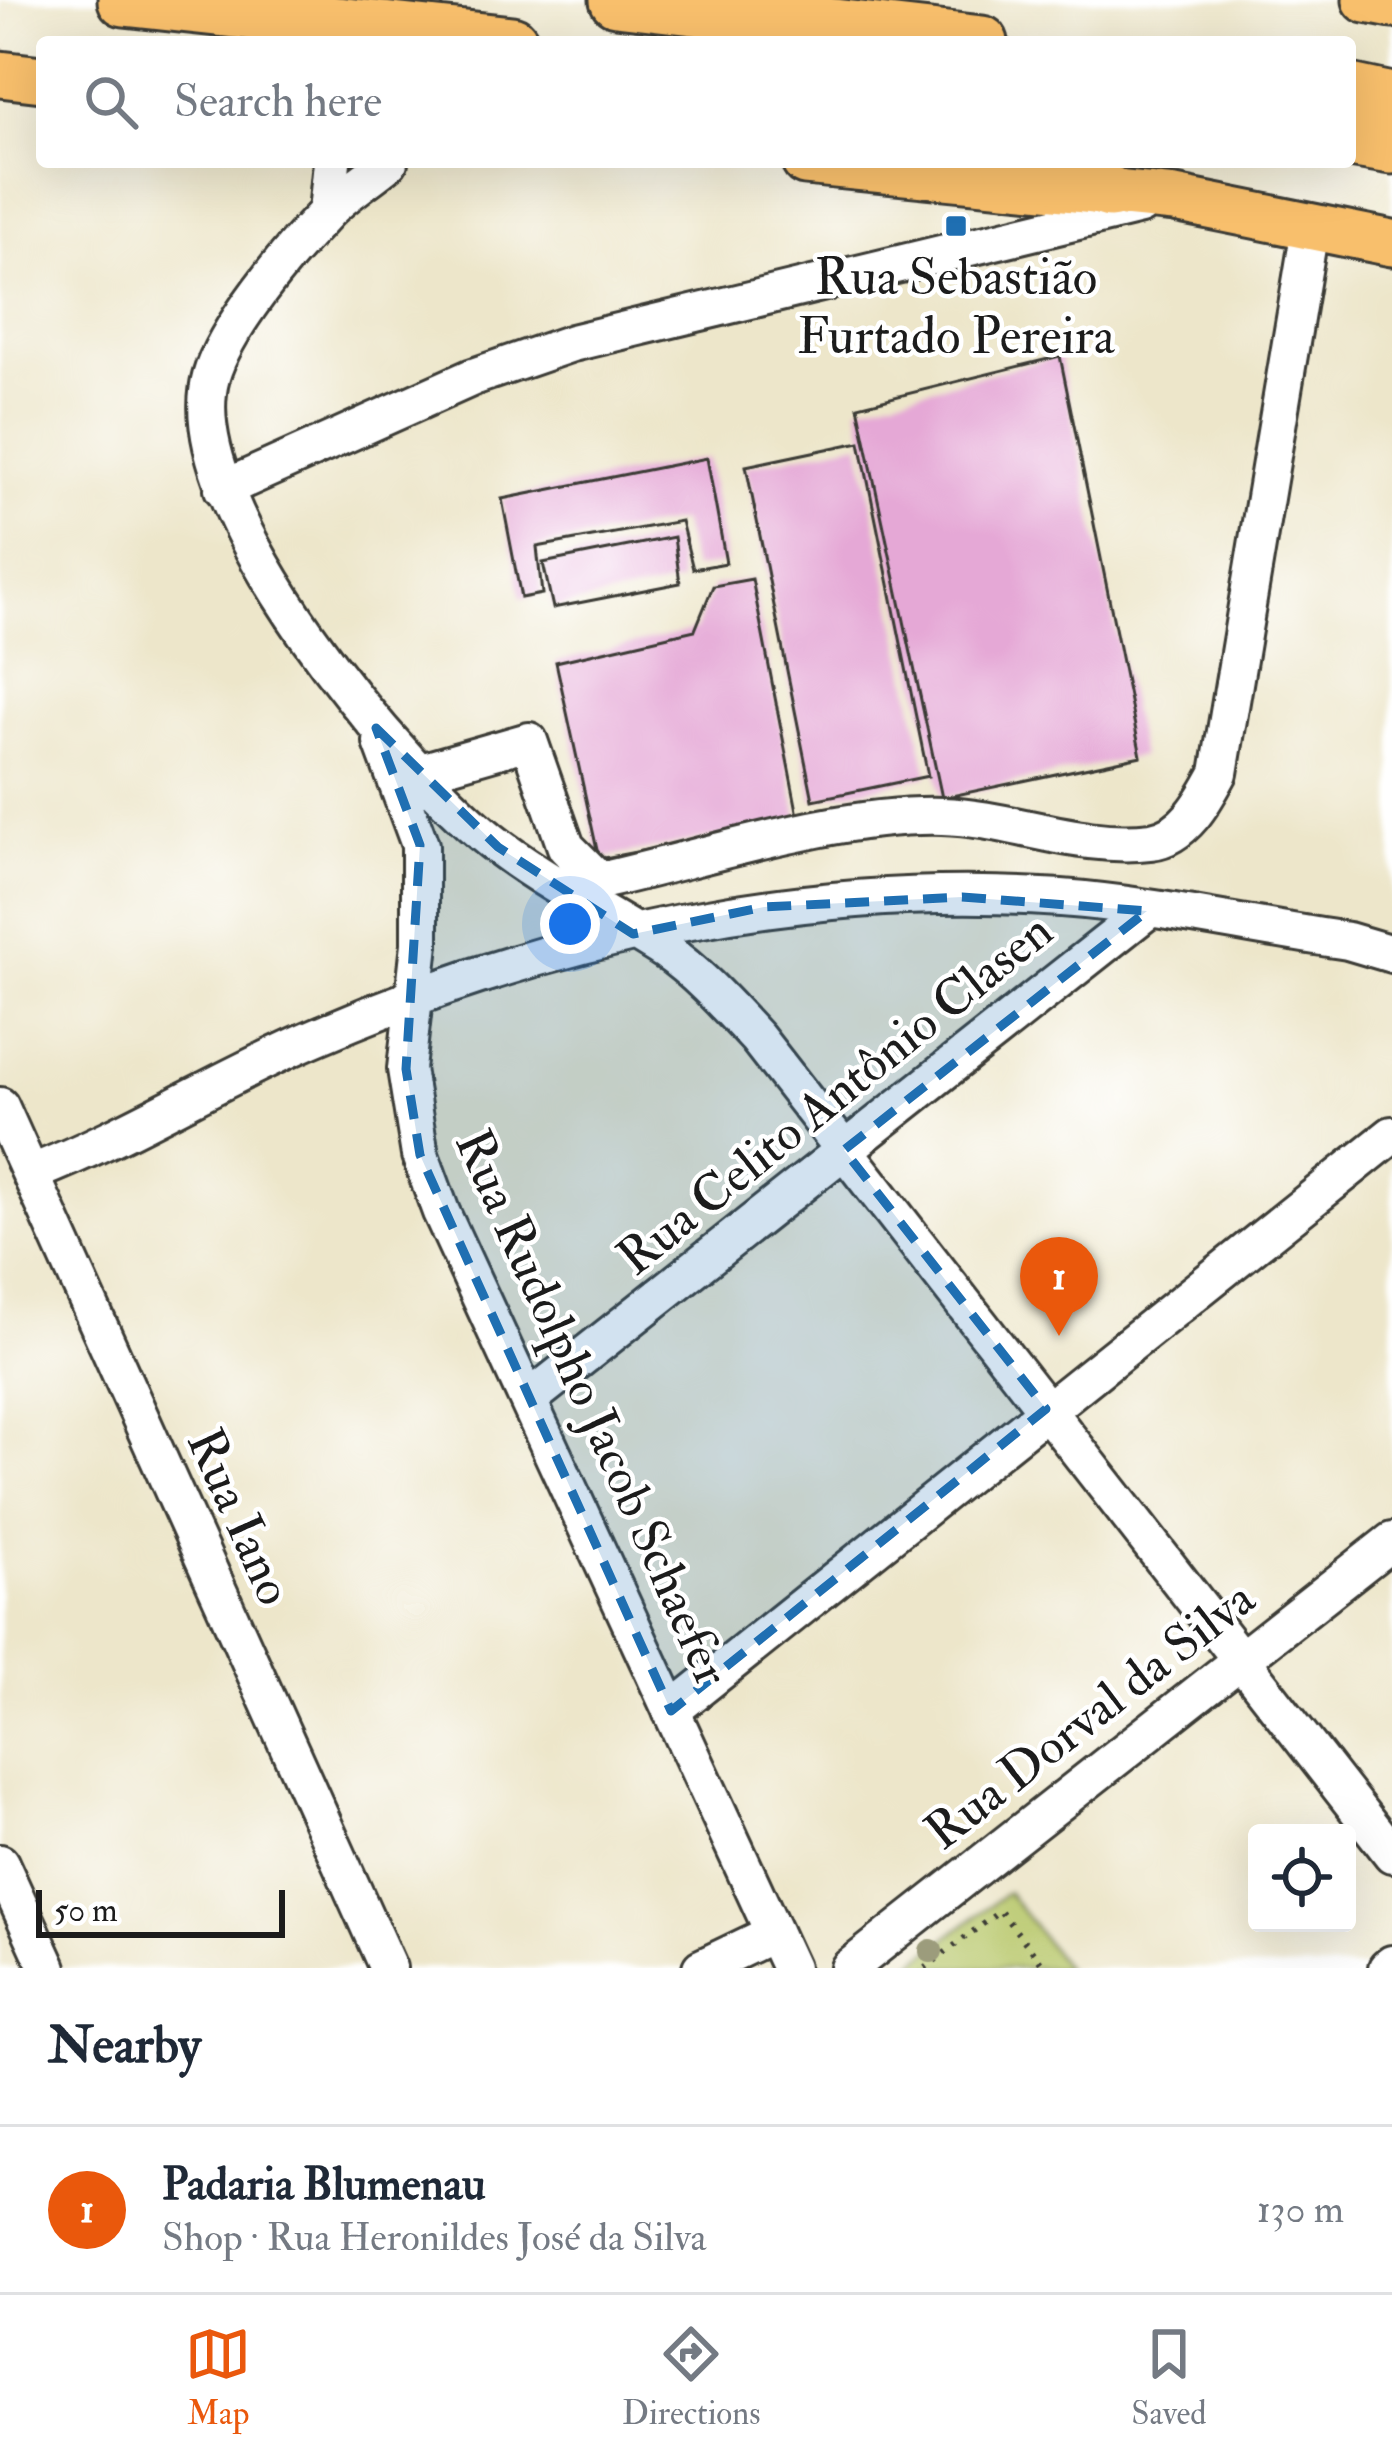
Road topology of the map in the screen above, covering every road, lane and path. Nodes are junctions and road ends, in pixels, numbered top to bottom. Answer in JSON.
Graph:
{"nodes":[{"id":1,"x":124,"y":0,"type":"edge"},
{"id":2,"x":616,"y":0,"type":"edge"},
{"id":3,"x":457,"y":36,"type":"edge"},
{"id":4,"x":930,"y":36,"type":"edge"},
{"id":5,"x":0,"y":74,"type":"edge"},
{"id":6,"x":36,"y":78,"type":"edge"},
{"id":7,"x":1356,"y":91,"type":"edge"},
{"id":8,"x":1392,"y":99,"type":"edge"},
{"id":9,"x":1356,"y":142,"type":"edge"},
{"id":10,"x":1392,"y":148,"type":"edge"},
{"id":11,"x":331,"y":168,"type":"edge"},
{"id":12,"x":382,"y":168,"type":"edge"},
{"id":13,"x":866,"y":168,"type":"edge"},
{"id":14,"x":1030,"y":168,"type":"edge"},
{"id":15,"x":1110,"y":192,"type":"junction"},
{"id":16,"x":1174,"y":199,"type":"junction"},
{"id":17,"x":327,"y":212,"type":"junction"},
{"id":18,"x":1311,"y":223,"type":"junction"},
{"id":19,"x":1392,"y":243,"type":"edge"},
{"id":20,"x":224,"y":489,"type":"junction"},
{"id":21,"x":376,"y":728,"type":"junction"},
{"id":22,"x":421,"y":772,"type":"junction"},
{"id":23,"x":1147,"y":911,"type":"junction"},
{"id":24,"x":633,"y":934,"type":"junction"},
{"id":25,"x":1392,"y":954,"type":"edge"},
{"id":26,"x":416,"y":997,"type":"junction"},
{"id":27,"x":0,"y":1106,"type":"edge"},
{"id":28,"x":1392,"y":1136,"type":"edge"},
{"id":29,"x":844,"y":1150,"type":"junction"},
{"id":30,"x":32,"y":1173,"type":"junction"},
{"id":31,"x":528,"y":1400,"type":"junction"},
{"id":32,"x":1046,"y":1409,"type":"junction"},
{"id":33,"x":1392,"y":1541,"type":"edge"},
{"id":34,"x":1240,"y":1659,"type":"junction"},
{"id":35,"x":671,"y":1711,"type":"junction"},
{"id":36,"x":1392,"y":1854,"type":"edge"},
{"id":37,"x":0,"y":1863,"type":"edge"},
{"id":38,"x":774,"y":1933,"type":"junction"},
{"id":39,"x":47,"y":1968,"type":"edge"},
{"id":40,"x":388,"y":1968,"type":"edge"},
{"id":41,"x":701,"y":1968,"type":"edge"},
{"id":42,"x":790,"y":1968,"type":"edge"},
{"id":43,"x":849,"y":1968,"type":"edge"},
{"id":44,"x":925,"y":1968,"type":"edge"},
{"id":45,"x":1046,"y":1968,"type":"edge"}],
"edges":[{"from":1,"to":3,"type":"highway"},
{"from":2,"to":4,"type":"highway"},
{"from":5,"to":6,"type":"main road"},
{"from":7,"to":8,"type":"highway"},
{"from":9,"to":10,"type":"highway"},
{"from":11,"to":17,"type":"street"},
{"from":12,"to":17,"type":"street"},
{"from":13,"to":15,"type":"main road"},
{"from":14,"to":15,"type":"highway"},
{"from":15,"to":16,"type":"main road"},
{"from":16,"to":18,"type":"main road"},
{"from":16,"to":20,"type":"street"},
{"from":17,"to":20,"type":"street"},
{"from":18,"to":19,"type":"main road"},
{"from":18,"to":22,"type":"street"},
{"from":20,"to":21,"type":"street"},
{"from":21,"to":22,"type":"street"},
{"from":21,"to":26,"type":"street","name":"Rua Rudolpho Jacob Schaefer"},
{"from":22,"to":24,"type":"street"},
{"from":23,"to":24,"type":"street"},
{"from":23,"to":25,"type":"street"},
{"from":23,"to":29,"type":"street","name":"Rua Celito Antônio Clasen"},
{"from":24,"to":26,"type":"street"},
{"from":24,"to":29,"type":"street"},
{"from":26,"to":30,"type":"street"},
{"from":26,"to":31,"type":"street","name":"Rua Rudolpho Jacob Schaefer"},
{"from":27,"to":30,"type":"street","name":"Rua Iano"},
{"from":28,"to":32,"type":"street"},
{"from":29,"to":31,"type":"street","name":"Rua Celito Antônio Clasen"},
{"from":29,"to":32,"type":"street"},
{"from":30,"to":40,"type":"street","name":"Rua Iano"},
{"from":31,"to":35,"type":"street","name":"Rua Rudolpho Jacob Schaefer"},
{"from":32,"to":34,"type":"street"},
{"from":32,"to":35,"type":"street"},
{"from":33,"to":34,"type":"street","name":"Rua Dorval da Silva"},
{"from":34,"to":36,"type":"street"},
{"from":34,"to":43,"type":"street","name":"Rua Dorval da Silva"},
{"from":35,"to":38,"type":"street","name":"Rua Rudolpho Jacob Schaefer"},
{"from":37,"to":39,"type":"street"},
{"from":38,"to":41,"type":"street"},
{"from":38,"to":42,"type":"street","name":"Rua Rudolpho Jacob Schaefer"},
{"from":44,"to":45,"type":"path"}]}
